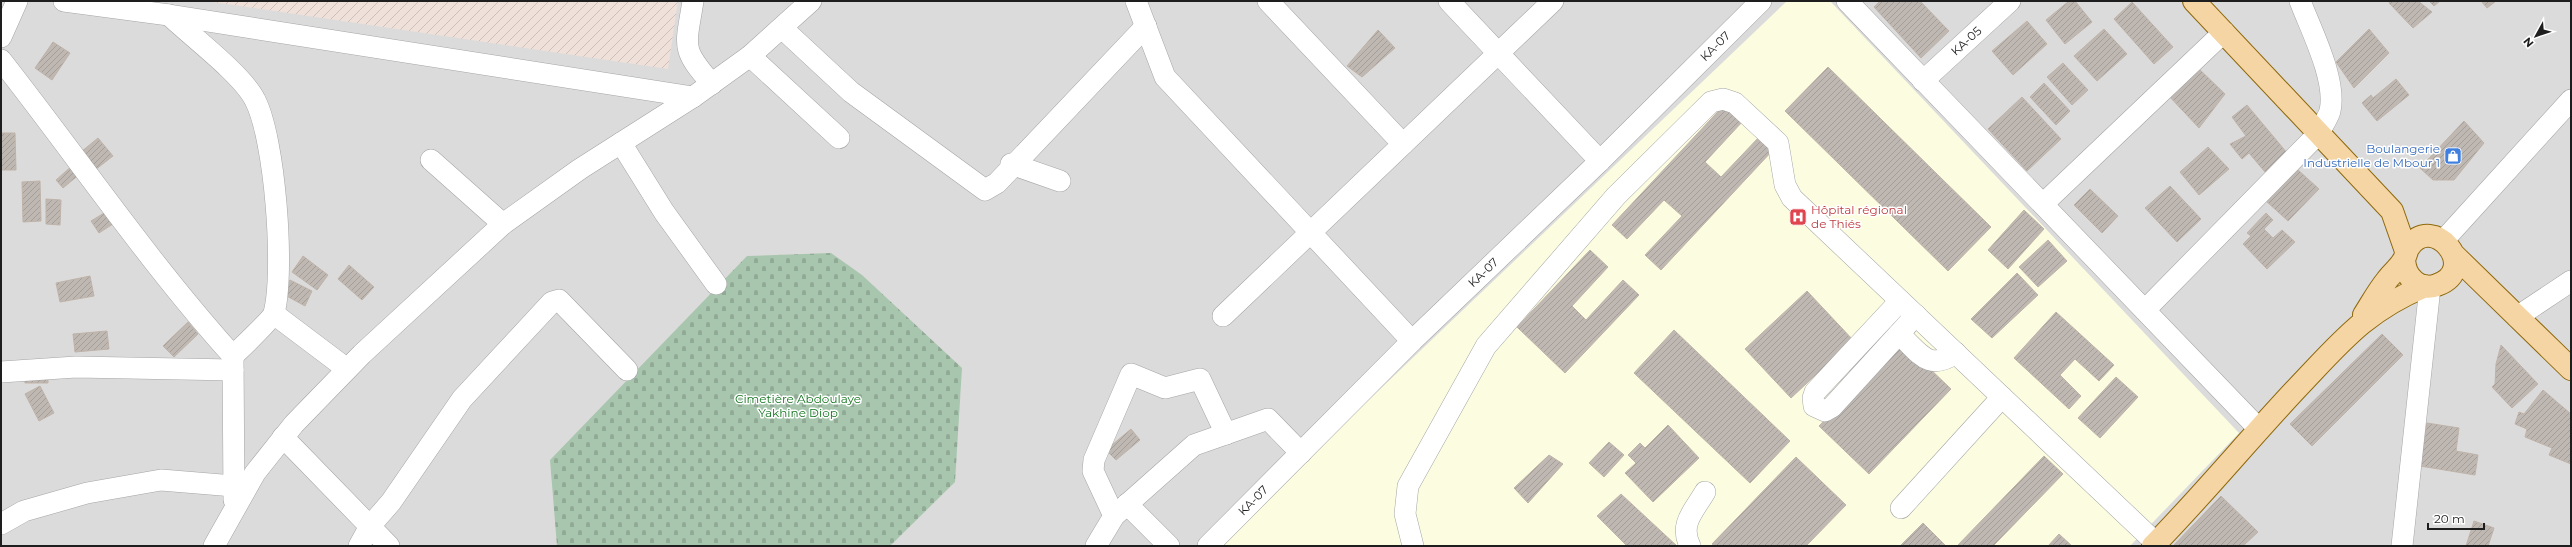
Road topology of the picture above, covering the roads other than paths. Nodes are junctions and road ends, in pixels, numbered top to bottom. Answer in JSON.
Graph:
{"nodes":[{"id":1,"x":17,"y":1,"type":"edge"},
{"id":2,"x":64,"y":1,"type":"edge"},
{"id":3,"x":693,"y":1,"type":"edge"},
{"id":4,"x":811,"y":1,"type":"edge"},
{"id":5,"x":1136,"y":1,"type":"edge"},
{"id":6,"x":1268,"y":1,"type":"edge"},
{"id":7,"x":1449,"y":1,"type":"edge"},
{"id":8,"x":1553,"y":1,"type":"edge"},
{"id":9,"x":1761,"y":1,"type":"edge"},
{"id":10,"x":1847,"y":1,"type":"edge"},
{"id":11,"x":2010,"y":1,"type":"edge"},
{"id":12,"x":2194,"y":1,"type":"edge"},
{"id":13,"x":2300,"y":1,"type":"edge"},
{"id":14,"x":169,"y":15,"type":"junction"},
{"id":15,"x":1146,"y":26,"type":"junction"},
{"id":16,"x":782,"y":28,"type":"junction"},
{"id":17,"x":2224,"y":32,"type":"junction"},
{"id":18,"x":1,"y":37,"type":"edge"},
{"id":19,"x":1498,"y":53,"type":"junction"},
{"id":20,"x":750,"y":56,"type":"junction"},
{"id":21,"x":1,"y":60,"type":"edge"},
{"id":22,"x":1923,"y":81,"type":"junction"},
{"id":23,"x":712,"y":84,"type":"junction"},
{"id":24,"x":693,"y":97,"type":"junction"},
{"id":25,"x":2571,"y":100,"type":"edge"},
{"id":26,"x":2319,"y":133,"type":"junction"},
{"id":27,"x":839,"y":138,"type":"dead end"},
{"id":28,"x":621,"y":144,"type":"junction"},
{"id":29,"x":1403,"y":144,"type":"junction"},
{"id":30,"x":431,"y":160,"type":"dead end"},
{"id":31,"x":1600,"y":161,"type":"junction"},
{"id":32,"x":1012,"y":164,"type":"junction"},
{"id":33,"x":1060,"y":181,"type":"dead end"},
{"id":34,"x":2380,"y":198,"type":"junction"},
{"id":35,"x":2043,"y":204,"type":"junction"},
{"id":36,"x":503,"y":224,"type":"junction"},
{"id":37,"x":1311,"y":233,"type":"junction"},
{"id":38,"x":2444,"y":244,"type":"junction"},
{"id":39,"x":2405,"y":256,"type":"junction"},
{"id":40,"x":2571,"y":281,"type":"edge"},
{"id":41,"x":716,"y":284,"type":"dead end"},
{"id":42,"x":2430,"y":287,"type":"junction"},
{"id":43,"x":2497,"y":298,"type":"junction"},
{"id":44,"x":1900,"y":301,"type":"junction"},
{"id":45,"x":2144,"y":310,"type":"junction"},
{"id":46,"x":274,"y":314,"type":"junction"},
{"id":47,"x":1916,"y":315,"type":"junction"},
{"id":48,"x":1223,"y":316,"type":"dead end"},
{"id":49,"x":2517,"y":317,"type":"junction"},
{"id":50,"x":2359,"y":323,"type":"junction"},
{"id":51,"x":1899,"y":334,"type":"junction"},
{"id":52,"x":1412,"y":341,"type":"junction"},
{"id":53,"x":1956,"y":353,"type":"junction"},
{"id":54,"x":233,"y":363,"type":"junction"},
{"id":55,"x":347,"y":369,"type":"junction"},
{"id":56,"x":2571,"y":369,"type":"edge"},
{"id":57,"x":627,"y":370,"type":"dead end"},
{"id":58,"x":1,"y":372,"type":"edge"},
{"id":59,"x":2002,"y":397,"type":"junction"},
{"id":60,"x":2258,"y":429,"type":"junction"},
{"id":61,"x":1226,"y":434,"type":"junction"},
{"id":62,"x":283,"y":437,"type":"junction"},
{"id":63,"x":1301,"y":453,"type":"junction"},
{"id":64,"x":234,"y":486,"type":"junction"},
{"id":65,"x":1705,"y":492,"type":"dead end"},
{"id":66,"x":1901,"y":508,"type":"dead end"},
{"id":67,"x":234,"y":510,"type":"junction"},
{"id":68,"x":1121,"y":510,"type":"junction"},
{"id":69,"x":1,"y":524,"type":"edge"},
{"id":70,"x":370,"y":526,"type":"junction"},
{"id":71,"x":2155,"y":545,"type":"edge"},
{"id":72,"x":214,"y":546,"type":"edge"},
{"id":73,"x":359,"y":546,"type":"edge"},
{"id":74,"x":389,"y":546,"type":"edge"},
{"id":75,"x":1096,"y":546,"type":"edge"},
{"id":76,"x":1169,"y":546,"type":"edge"},
{"id":77,"x":1208,"y":546,"type":"edge"},
{"id":78,"x":1413,"y":546,"type":"edge"},
{"id":79,"x":1690,"y":546,"type":"edge"},
{"id":80,"x":2402,"y":546,"type":"edge"}],
"edges":[{"from":1,"to":18,"type":"street"},
{"from":2,"to":14,"type":"street"},
{"from":3,"to":23,"type":"street"},
{"from":4,"to":16,"type":"street"},
{"from":5,"to":15,"type":"street"},
{"from":6,"to":29,"type":"street"},
{"from":7,"to":19,"type":"street"},
{"from":8,"to":19,"type":"street"},
{"from":9,"to":31,"type":"street","name":"KA-07"},
{"from":10,"to":22,"type":"street"},
{"from":11,"to":22,"type":"street","name":"KA-05"},
{"from":12,"to":17,"type":"main road"},
{"from":13,"to":26,"type":"street"},
{"from":14,"to":24,"type":"street"},
{"from":14,"to":46,"type":"street"},
{"from":15,"to":32,"type":"street"},
{"from":15,"to":37,"type":"street"},
{"from":16,"to":20,"type":"street"},
{"from":16,"to":32,"type":"street"},
{"from":17,"to":26,"type":"main road"},
{"from":17,"to":35,"type":"street"},
{"from":19,"to":29,"type":"street"},
{"from":19,"to":31,"type":"street"},
{"from":20,"to":23,"type":"street"},
{"from":20,"to":27,"type":"street"},
{"from":21,"to":54,"type":"street"},
{"from":22,"to":35,"type":"street"},
{"from":23,"to":24,"type":"street"},
{"from":24,"to":28,"type":"street"},
{"from":25,"to":38,"type":"street"},
{"from":26,"to":34,"type":"main road"},
{"from":26,"to":45,"type":"street"},
{"from":28,"to":36,"type":"street"},
{"from":28,"to":41,"type":"street"},
{"from":29,"to":37,"type":"street"},
{"from":30,"to":36,"type":"street"},
{"from":31,"to":52,"type":"street","name":"KA-07"},
{"from":32,"to":33,"type":"street"},
{"from":34,"to":38,"type":"main road"},
{"from":34,"to":39,"type":"main road"},
{"from":35,"to":45,"type":"street"},
{"from":36,"to":55,"type":"street"},
{"from":37,"to":48,"type":"street"},
{"from":37,"to":52,"type":"street"},
{"from":38,"to":39,"type":"main road"},
{"from":38,"to":42,"type":"main road"},
{"from":38,"to":43,"type":"main road"},
{"from":39,"to":42,"type":"main road"},
{"from":39,"to":50,"type":"main road"},
{"from":40,"to":49,"type":"street"},
{"from":42,"to":43,"type":"main road"},
{"from":42,"to":50,"type":"main road"},
{"from":42,"to":80,"type":"street"},
{"from":43,"to":49,"type":"main road"},
{"from":44,"to":47,"type":"street"},
{"from":44,"to":51,"type":"street"},
{"from":44,"to":78,"type":"street"},
{"from":45,"to":60,"type":"street"},
{"from":46,"to":54,"type":"street"},
{"from":46,"to":55,"type":"street"},
{"from":47,"to":51,"type":"street"},
{"from":47,"to":53,"type":"street"},
{"from":49,"to":56,"type":"main road"},
{"from":50,"to":60,"type":"main road"},
{"from":51,"to":53,"type":"street"},
{"from":52,"to":63,"type":"street","name":"KA-07"},
{"from":53,"to":59,"type":"street"},
{"from":54,"to":58,"type":"street"},
{"from":54,"to":64,"type":"street"},
{"from":55,"to":62,"type":"street"},
{"from":57,"to":70,"type":"street"},
{"from":59,"to":66,"type":"street"},
{"from":59,"to":71,"type":"street"},
{"from":60,"to":71,"type":"main road"},
{"from":61,"to":63,"type":"street"},
{"from":61,"to":68,"type":"street"},
{"from":61,"to":68,"type":"street"},
{"from":62,"to":67,"type":"street"},
{"from":62,"to":70,"type":"street"},
{"from":63,"to":77,"type":"street","name":"KA-07"},
{"from":64,"to":67,"type":"street"},
{"from":64,"to":69,"type":"street"},
{"from":65,"to":79,"type":"street"},
{"from":67,"to":72,"type":"street"},
{"from":68,"to":75,"type":"street"},
{"from":68,"to":76,"type":"street"},
{"from":70,"to":73,"type":"street"},
{"from":70,"to":74,"type":"street"}]}
